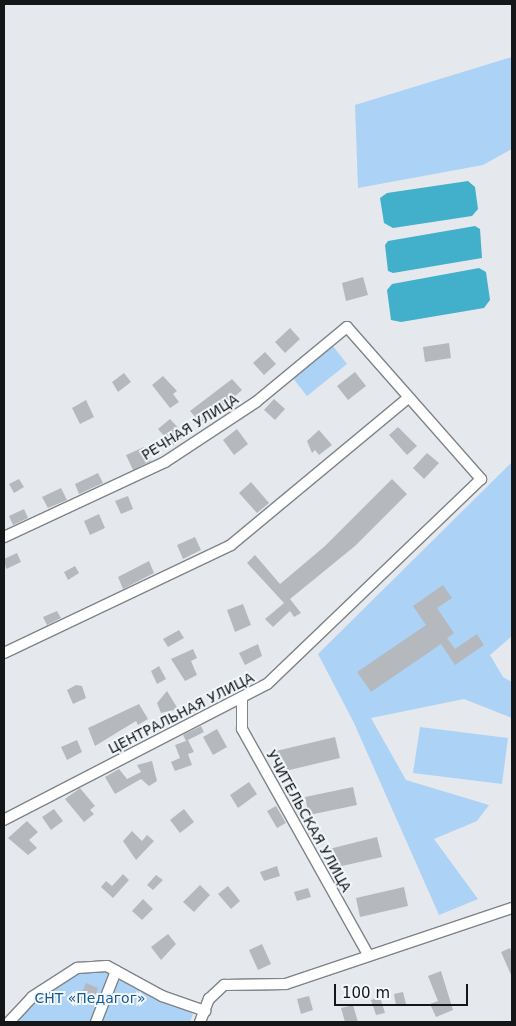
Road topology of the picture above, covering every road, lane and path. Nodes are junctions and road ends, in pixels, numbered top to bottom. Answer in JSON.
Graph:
{"nodes":[{"id":1,"x":408,"y":398,"type":"junction"},
{"id":2,"x":4,"y":537,"type":"edge"},
{"id":3,"x":4,"y":654,"type":"edge"},
{"id":4,"x":242,"y":697,"type":"junction"},
{"id":5,"x":4,"y":820,"type":"edge"},
{"id":6,"x":512,"y":908,"type":"edge"},
{"id":7,"x":368,"y":954,"type":"junction"},
{"id":8,"x":116,"y":971,"type":"junction"},
{"id":9,"x":205,"y":1011,"type":"junction"},
{"id":10,"x":9,"y":1022,"type":"edge"},
{"id":11,"x":96,"y":1022,"type":"edge"},
{"id":12,"x":200,"y":1022,"type":"edge"}],
"edges":[{"from":1,"to":2,"type":"street","name":"РЕЧНАЯ УЛИЦА"},
{"from":1,"to":3,"type":"street"},
{"from":1,"to":4,"type":"street","name":"ЦЕНТРАЛЬНАЯ УЛИЦА"},
{"from":4,"to":5,"type":"street","name":"ЦЕНТРАЛЬНАЯ УЛИЦА"},
{"from":4,"to":7,"type":"street","name":"УЧИТЕЛЬСКАЯ УЛИЦА"},
{"from":6,"to":7,"type":"street"},
{"from":7,"to":9,"type":"street"},
{"from":8,"to":9,"type":"street"},
{"from":8,"to":10,"type":"street"},
{"from":8,"to":11,"type":"street"},
{"from":9,"to":12,"type":"street"}]}
